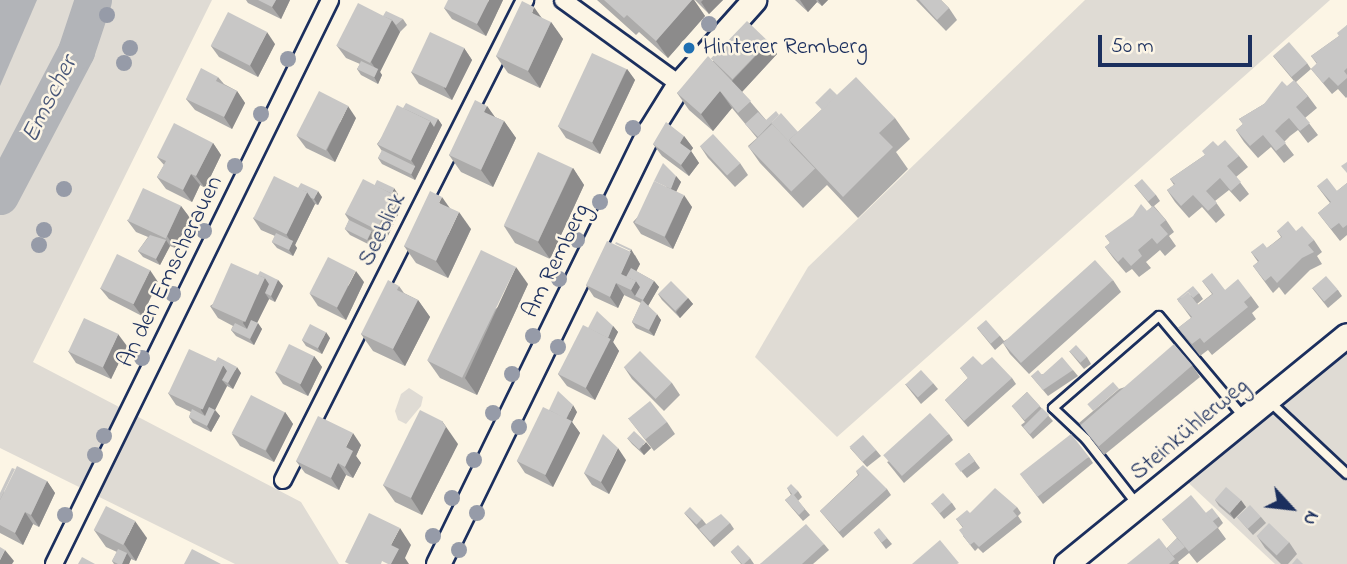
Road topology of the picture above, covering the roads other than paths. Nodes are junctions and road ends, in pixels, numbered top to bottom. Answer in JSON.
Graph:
{"nodes":[{"id":1,"x":330,"y":0,"type":"edge"},
{"id":2,"x":525,"y":0,"type":"edge"},
{"id":3,"x":563,"y":0,"type":"edge"},
{"id":4,"x":754,"y":0,"type":"edge"},
{"id":5,"x":679,"y":84,"type":"junction"},
{"id":6,"x":1347,"y":335,"type":"edge"},
{"id":7,"x":1267,"y":400,"type":"junction"},
{"id":8,"x":1244,"y":418,"type":"junction"},
{"id":9,"x":1347,"y":474,"type":"edge"},
{"id":10,"x":283,"y":480,"type":"dead end"},
{"id":11,"x":1139,"y":506,"type":"junction"},
{"id":12,"x":54,"y":564,"type":"edge"},
{"id":13,"x":438,"y":564,"type":"edge"},
{"id":14,"x":1066,"y":564,"type":"edge"}],
"edges":[{"from":1,"to":12,"type":"street","name":"An den Emscherauen"},
{"from":2,"to":10,"type":"street","name":"Seeblick"},
{"from":3,"to":5,"type":"street"},
{"from":4,"to":5,"type":"street","name":"Am Remberg"},
{"from":5,"to":13,"type":"street","name":"Am Remberg"},
{"from":6,"to":7,"type":"street","name":"Steinkühlerweg"},
{"from":7,"to":8,"type":"street","name":"Steinkühlerweg"},
{"from":7,"to":9,"type":"lane"},
{"from":8,"to":11,"type":"street","name":"Steinkühlerweg"},
{"from":8,"to":11,"type":"lane"},
{"from":11,"to":14,"type":"street","name":"Steinkühlerweg"}]}
